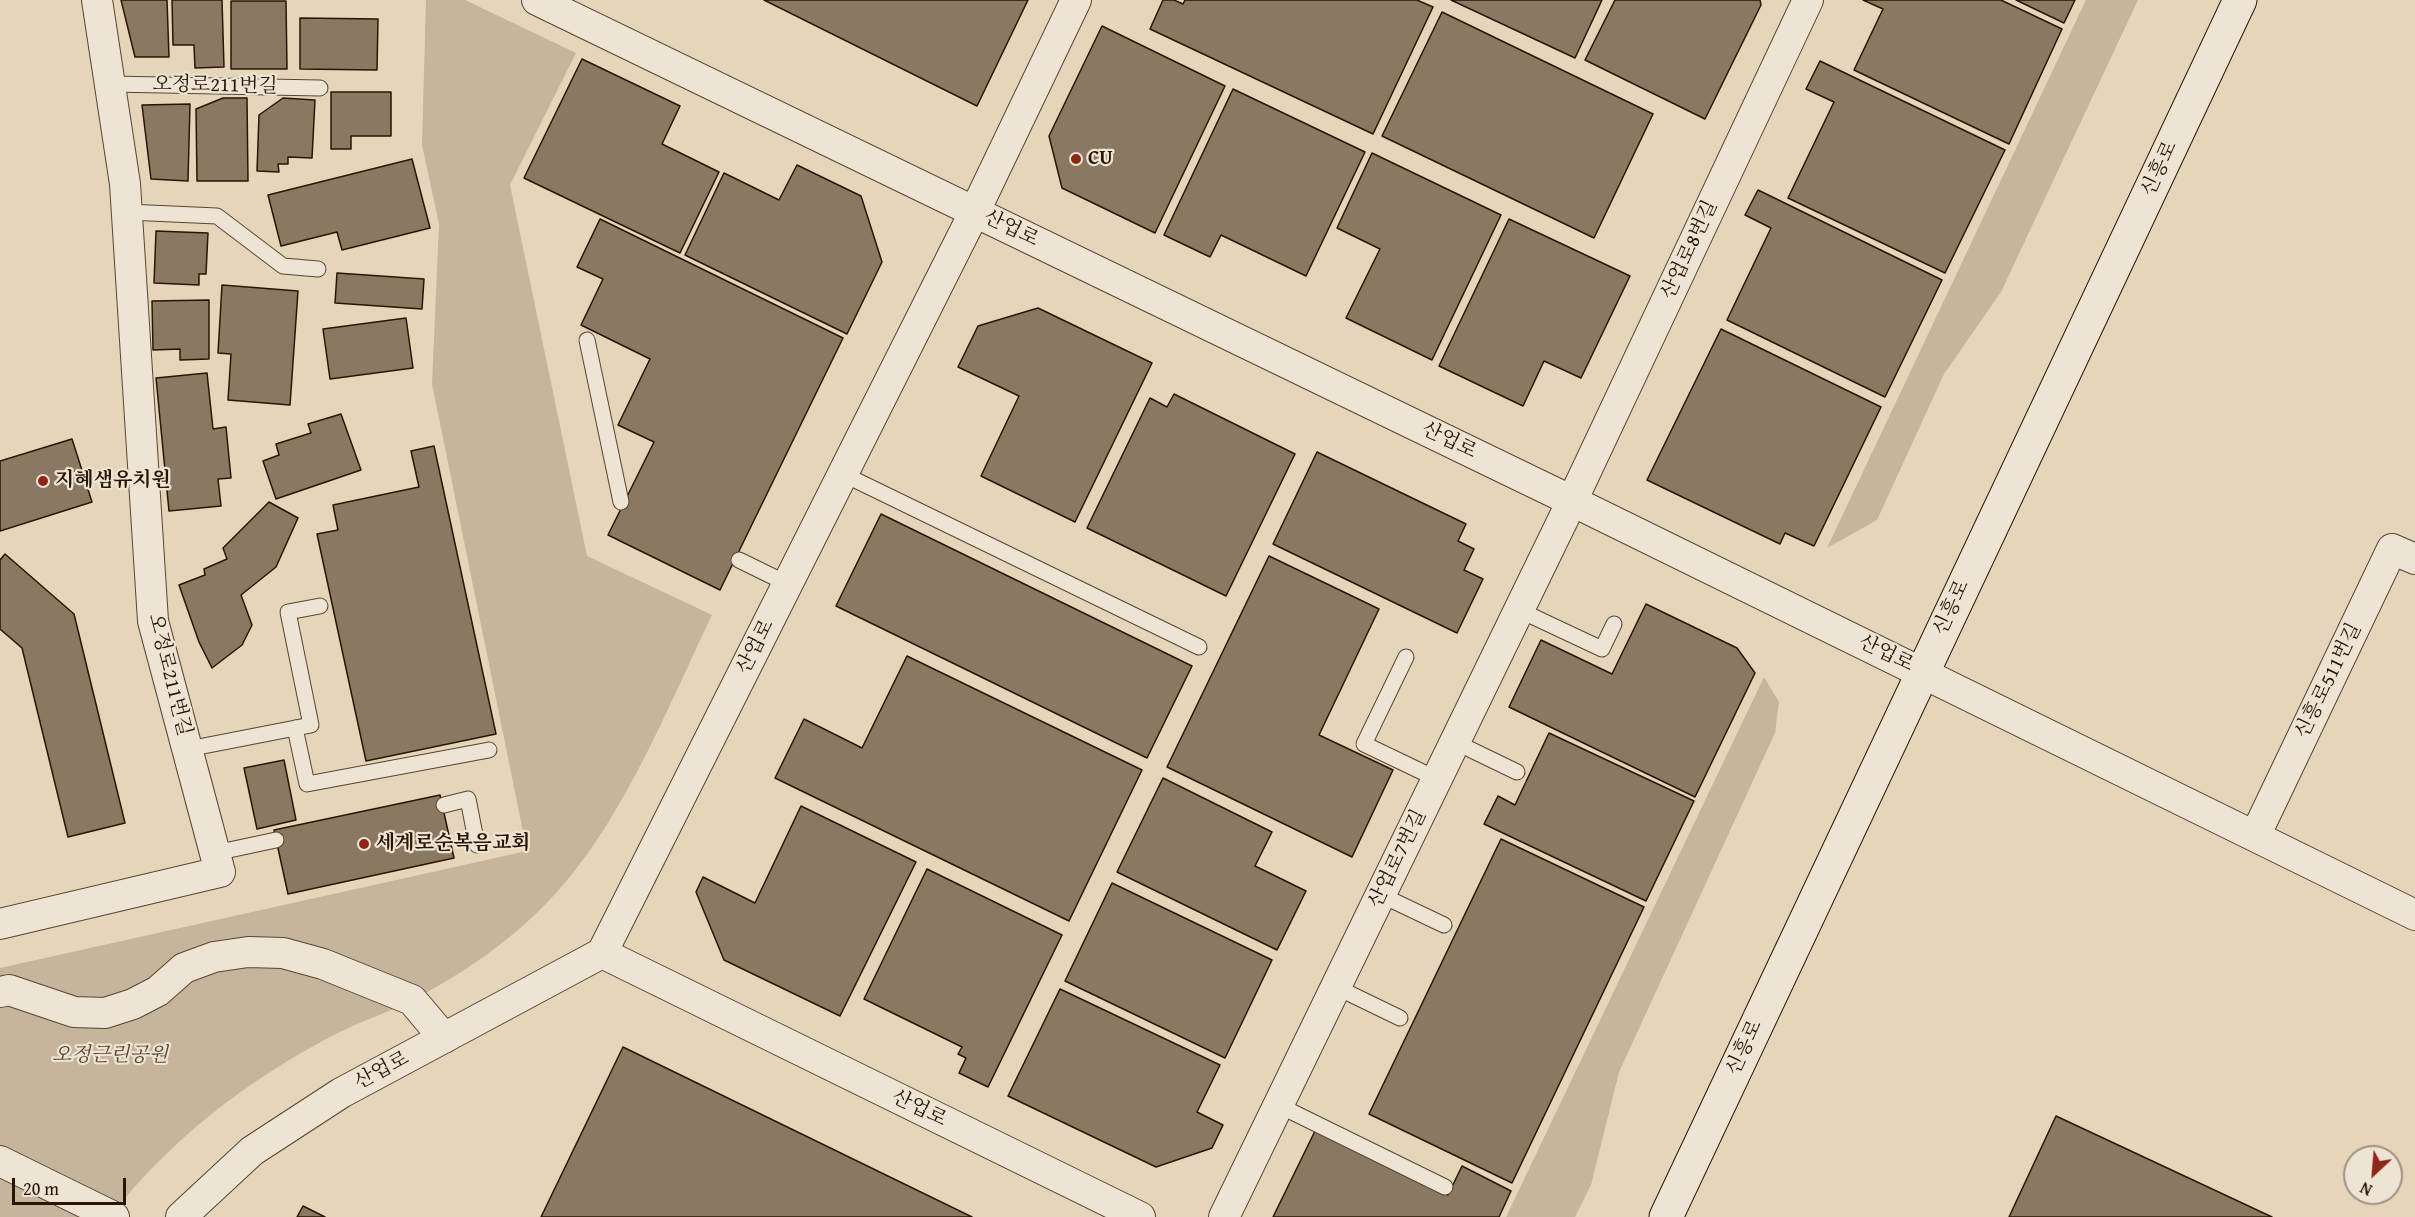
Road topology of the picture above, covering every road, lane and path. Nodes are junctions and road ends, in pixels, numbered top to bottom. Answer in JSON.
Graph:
{"nodes":[{"id":1,"x":98,"y":0,"type":"edge"},
{"id":2,"x":537,"y":0,"type":"edge"},
{"id":3,"x":1076,"y":0,"type":"edge"},
{"id":4,"x":1808,"y":0,"type":"edge"},
{"id":5,"x":2240,"y":0,"type":"edge"},
{"id":6,"x":110,"y":84,"type":"junction"},
{"id":7,"x":320,"y":88,"type":"dead end"},
{"id":8,"x":127,"y":212,"type":"junction"},
{"id":9,"x":975,"y":212,"type":"junction"},
{"id":10,"x":318,"y":269,"type":"dead end"},
{"id":11,"x":587,"y":340,"type":"dead end"},
{"id":12,"x":843,"y":474,"type":"junction"},
{"id":13,"x":1572,"y":501,"type":"junction"},
{"id":14,"x":621,"y":502,"type":"dead end"},
{"id":15,"x":2415,"y":559,"type":"edge"},
{"id":16,"x":739,"y":560,"type":"dead end"},
{"id":17,"x":788,"y":584,"type":"junction"},
{"id":18,"x":320,"y":606,"type":"dead end"},
{"id":19,"x":1519,"y":610,"type":"junction"},
{"id":20,"x":1614,"y":624,"type":"dead end"},
{"id":21,"x":1200,"y":647,"type":"dead end"},
{"id":22,"x":1406,"y":657,"type":"dead end"},
{"id":23,"x":1922,"y":671,"type":"junction"},
{"id":24,"x":295,"y":728,"type":"junction"},
{"id":25,"x":1455,"y":742,"type":"junction"},
{"id":26,"x":188,"y":749,"type":"junction"},
{"id":27,"x":489,"y":750,"type":"dead end"},
{"id":28,"x":1517,"y":772,"type":"dead end"},
{"id":29,"x":1437,"y":779,"type":"junction"},
{"id":30,"x":444,"y":805,"type":"dead end"},
{"id":31,"x":2255,"y":836,"type":"junction"},
{"id":32,"x":276,"y":840,"type":"dead end"},
{"id":33,"x":477,"y":844,"type":"dead end"},
{"id":34,"x":215,"y":854,"type":"junction"},
{"id":35,"x":1381,"y":894,"type":"junction"},
{"id":36,"x":2415,"y":915,"type":"edge"},
{"id":37,"x":0,"y":924,"type":"edge"},
{"id":38,"x":1443,"y":925,"type":"dead end"},
{"id":39,"x":602,"y":954,"type":"junction"},
{"id":40,"x":1336,"y":987,"type":"junction"},
{"id":41,"x":0,"y":992,"type":"edge"},
{"id":42,"x":1400,"y":1018,"type":"dead end"},
{"id":43,"x":444,"y":1038,"type":"junction"},
{"id":44,"x":1278,"y":1105,"type":"junction"},
{"id":45,"x":0,"y":1161,"type":"edge"},
{"id":46,"x":1445,"y":1186,"type":"dead end"},
{"id":47,"x":114,"y":1217,"type":"edge"},
{"id":48,"x":181,"y":1217,"type":"edge"},
{"id":49,"x":1140,"y":1217,"type":"edge"},
{"id":50,"x":1224,"y":1217,"type":"edge"},
{"id":51,"x":1666,"y":1217,"type":"edge"}],
"edges":[{"from":1,"to":6,"type":"street","name":"오정로211번길"},
{"from":2,"to":9,"type":"street","name":"산업로"},
{"from":3,"to":9,"type":"street"},
{"from":4,"to":13,"type":"street","name":"산업로8번길"},
{"from":5,"to":23,"type":"street","name":"신흥로"},
{"from":6,"to":7,"type":"lane","name":"오정로211번길"},
{"from":6,"to":8,"type":"street","name":"오정로211번길"},
{"from":8,"to":10,"type":"lane"},
{"from":8,"to":26,"type":"street","name":"오정로211번길"},
{"from":9,"to":12,"type":"street","name":"산업로"},
{"from":9,"to":13,"type":"street","name":"산업로"},
{"from":11,"to":14,"type":"lane"},
{"from":12,"to":17,"type":"street","name":"산업로"},
{"from":12,"to":21,"type":"lane"},
{"from":13,"to":19,"type":"street","name":"산업로7번길"},
{"from":13,"to":23,"type":"street","name":"산업로"},
{"from":15,"to":31,"type":"street","name":"신흥로511번길"},
{"from":16,"to":17,"type":"lane"},
{"from":17,"to":39,"type":"street","name":"산업로"},
{"from":18,"to":24,"type":"lane"},
{"from":19,"to":20,"type":"lane"},
{"from":19,"to":25,"type":"street","name":"산업로7번길"},
{"from":22,"to":29,"type":"lane"},
{"from":23,"to":31,"type":"street","name":"산업로"},
{"from":23,"to":51,"type":"street","name":"신흥로"},
{"from":24,"to":26,"type":"lane"},
{"from":24,"to":27,"type":"lane"},
{"from":25,"to":28,"type":"lane"},
{"from":25,"to":29,"type":"street","name":"산업로7번길"},
{"from":26,"to":34,"type":"street","name":"오정로211번길"},
{"from":29,"to":35,"type":"street","name":"산업로7번길"},
{"from":30,"to":33,"type":"lane"},
{"from":31,"to":36,"type":"street","name":"산업로"},
{"from":32,"to":34,"type":"lane"},
{"from":34,"to":37,"type":"street"},
{"from":35,"to":38,"type":"lane"},
{"from":35,"to":40,"type":"street","name":"산업로7번길"},
{"from":39,"to":43,"type":"street","name":"산업로"},
{"from":39,"to":49,"type":"street","name":"산업로"},
{"from":40,"to":42,"type":"lane"},
{"from":40,"to":44,"type":"street","name":"산업로7번길"},
{"from":41,"to":43,"type":"street"},
{"from":43,"to":48,"type":"street","name":"산업로"},
{"from":44,"to":46,"type":"lane"},
{"from":44,"to":50,"type":"street","name":"산업로7번길"},
{"from":45,"to":47,"type":"street"}]}
